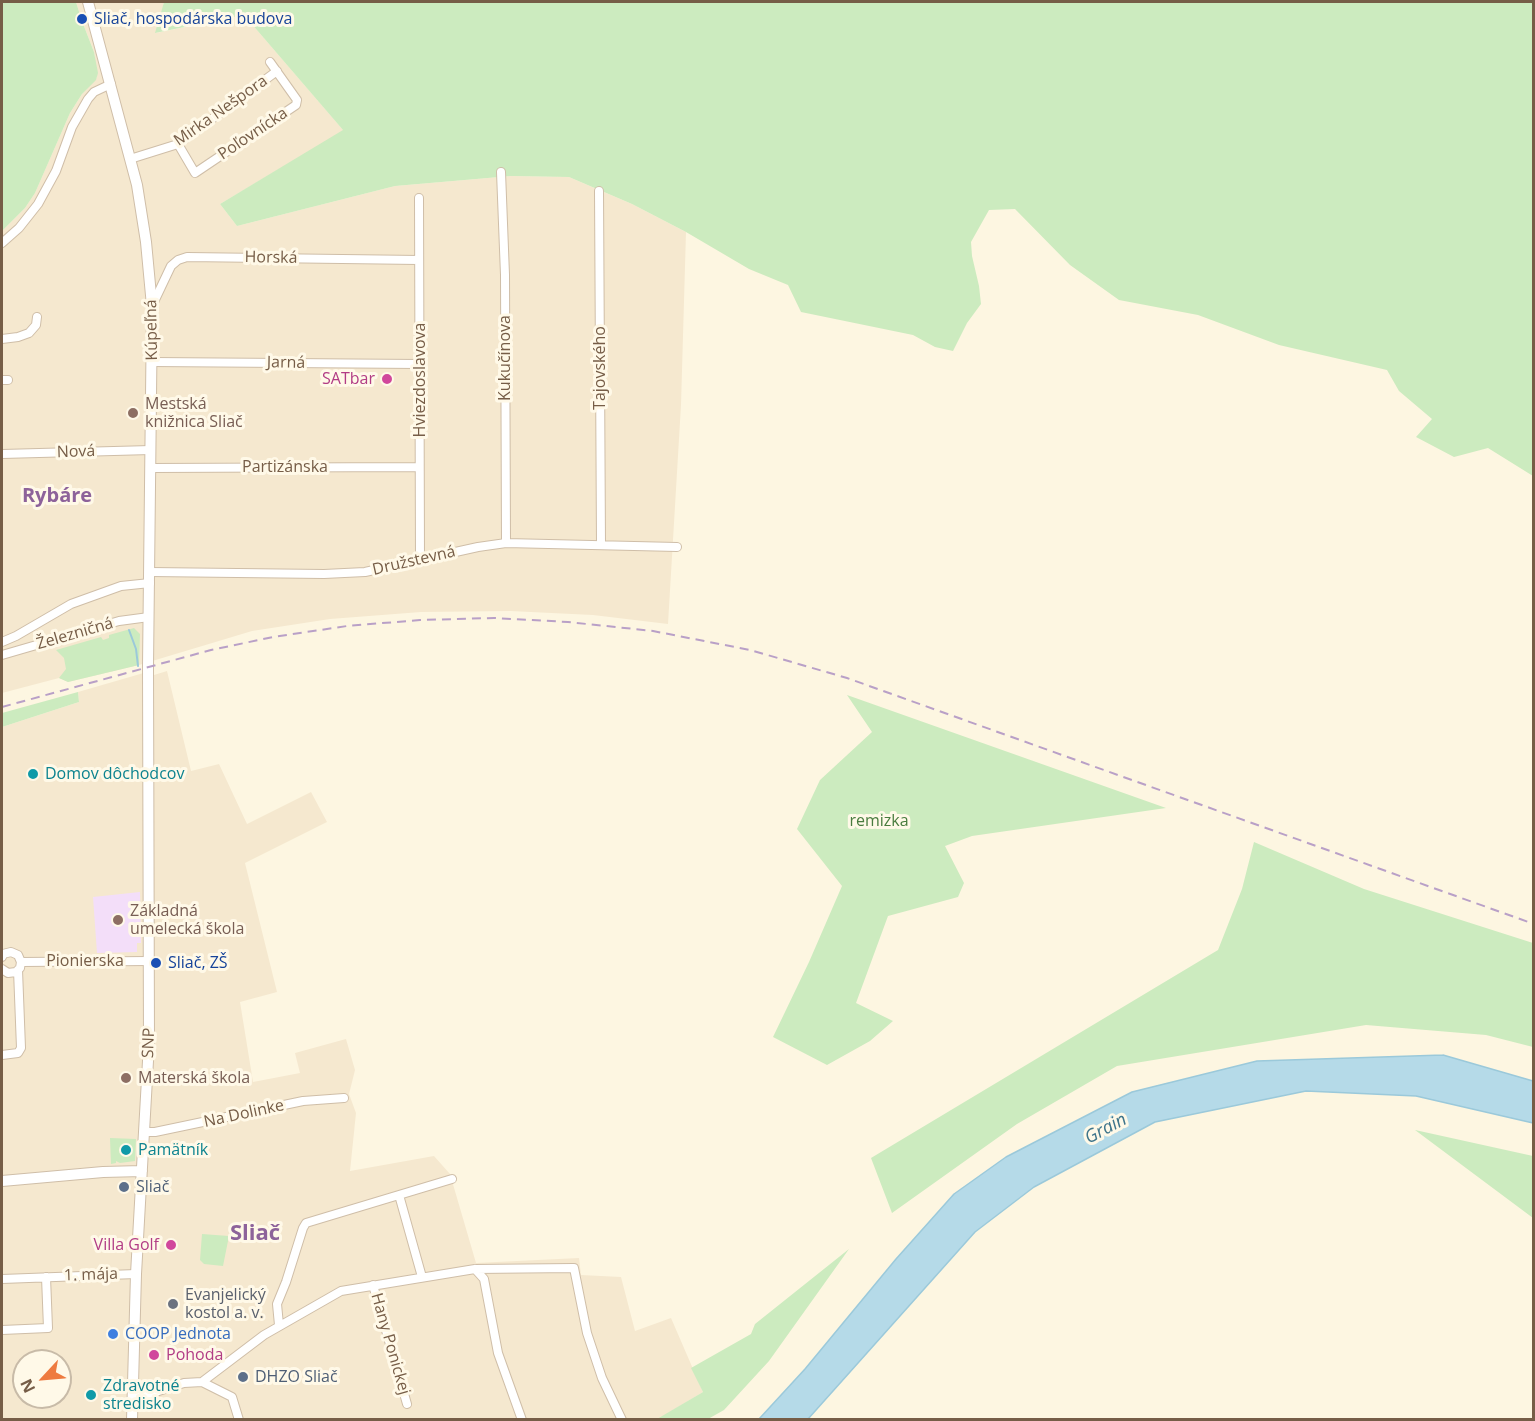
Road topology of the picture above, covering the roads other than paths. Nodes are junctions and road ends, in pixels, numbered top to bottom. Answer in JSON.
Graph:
{"nodes":[{"id":1,"x":88,"y":2,"type":"edge"},
{"id":2,"x":270,"y":62,"type":"dead end"},
{"id":3,"x":277,"y":71,"type":"junction"},
{"id":4,"x":111,"y":84,"type":"junction"},
{"id":5,"x":178,"y":144,"type":"junction"},
{"id":6,"x":130,"y":159,"type":"junction"},
{"id":7,"x":501,"y":172,"type":"dead end"},
{"id":8,"x":599,"y":191,"type":"dead end"},
{"id":9,"x":419,"y":198,"type":"dead end"},
{"id":10,"x":2,"y":243,"type":"edge"},
{"id":11,"x":419,"y":260,"type":"junction"},
{"id":12,"x":152,"y":306,"type":"junction"},
{"id":13,"x":37,"y":317,"type":"dead end"},
{"id":14,"x":2,"y":339,"type":"edge"},
{"id":15,"x":152,"y":362,"type":"junction"},
{"id":16,"x":420,"y":364,"type":"junction"},
{"id":17,"x":151,"y":450,"type":"junction"},
{"id":18,"x":2,"y":454,"type":"edge"},
{"id":19,"x":420,"y":467,"type":"junction"},
{"id":20,"x":151,"y":468,"type":"junction"},
{"id":21,"x":506,"y":543,"type":"junction"},
{"id":22,"x":601,"y":545,"type":"junction"},
{"id":23,"x":677,"y":547,"type":"dead end"},
{"id":24,"x":420,"y":561,"type":"junction"},
{"id":25,"x":150,"y":578,"type":"junction"},
{"id":26,"x":149,"y":617,"type":"junction"},
{"id":27,"x":2,"y":642,"type":"edge"},
{"id":28,"x":2,"y":655,"type":"edge"},
{"id":29,"x":148,"y":666,"type":"joint"},
{"id":30,"x":2,"y":957,"type":"edge"},
{"id":31,"x":150,"y":961,"type":"junction"},
{"id":32,"x":18,"y":968,"type":"junction"},
{"id":33,"x":2,"y":969,"type":"edge"},
{"id":34,"x":2,"y":1055,"type":"edge"},
{"id":35,"x":344,"y":1098,"type":"dead end"},
{"id":36,"x":144,"y":1132,"type":"junction"},
{"id":37,"x":142,"y":1171,"type":"junction"},
{"id":38,"x":452,"y":1179,"type":"dead end"},
{"id":39,"x":2,"y":1181,"type":"edge"},
{"id":40,"x":399,"y":1195,"type":"junction"},
{"id":41,"x":475,"y":1269,"type":"junction"},
{"id":42,"x":136,"y":1274,"type":"junction"},
{"id":43,"x":46,"y":1277,"type":"junction"},
{"id":44,"x":422,"y":1277,"type":"junction"},
{"id":45,"x":2,"y":1280,"type":"edge"},
{"id":46,"x":373,"y":1285,"type":"junction"},
{"id":47,"x":279,"y":1325,"type":"junction"},
{"id":48,"x":2,"y":1330,"type":"edge"},
{"id":49,"x":202,"y":1382,"type":"junction"},
{"id":50,"x":132,"y":1396,"type":"junction"},
{"id":51,"x":407,"y":1404,"type":"dead end"},
{"id":52,"x":132,"y":1419,"type":"edge"},
{"id":53,"x":239,"y":1419,"type":"edge"},
{"id":54,"x":522,"y":1419,"type":"edge"},
{"id":55,"x":622,"y":1419,"type":"edge"}],
"edges":[{"from":1,"to":4,"type":"street","name":"Kúpeľná"},
{"from":2,"to":3,"type":"street","name":"Poľovnícka"},
{"from":3,"to":5,"type":"street","name":"Mirka Nešpora"},
{"from":3,"to":5,"type":"street","name":"Poľovnícka"},
{"from":4,"to":6,"type":"street","name":"Kúpeľná"},
{"from":4,"to":10,"type":"street"},
{"from":5,"to":6,"type":"street","name":"Mirka Nešpora"},
{"from":6,"to":12,"type":"street","name":"Kúpeľná"},
{"from":7,"to":21,"type":"street","name":"Kukučínova"},
{"from":8,"to":22,"type":"street","name":"Tajovského"},
{"from":9,"to":11,"type":"street","name":"Hviezdoslavova"},
{"from":11,"to":12,"type":"street","name":"Horská"},
{"from":11,"to":16,"type":"street","name":"Hviezdoslavova"},
{"from":12,"to":15,"type":"street","name":"Kúpeľná"},
{"from":13,"to":14,"type":"street"},
{"from":15,"to":16,"type":"street","name":"Jarná"},
{"from":15,"to":17,"type":"street","name":"Kúpeľná"},
{"from":16,"to":19,"type":"street","name":"Hviezdoslavova"},
{"from":17,"to":18,"type":"street","name":"Nová"},
{"from":17,"to":20,"type":"street","name":"Kúpeľná"},
{"from":19,"to":20,"type":"street","name":"Partizánska"},
{"from":19,"to":24,"type":"street","name":"Hviezdoslavova"},
{"from":20,"to":25,"type":"street","name":"Kúpeľná"},
{"from":21,"to":22,"type":"street","name":"Družstevná"},
{"from":21,"to":24,"type":"street","name":"Družstevná"},
{"from":22,"to":23,"type":"street","name":"Družstevná"},
{"from":24,"to":25,"type":"street","name":"Družstevná"},
{"from":25,"to":26,"type":"street","name":"Kúpeľná"},
{"from":25,"to":27,"type":"street","name":"Železničná"},
{"from":26,"to":28,"type":"street","name":"Železničná"},
{"from":26,"to":29,"type":"street","name":"Kúpeľná"},
{"from":29,"to":31,"type":"street","name":"SNP"},
{"from":30,"to":32,"type":"street"},
{"from":31,"to":32,"type":"street","name":"Pionierska"},
{"from":31,"to":36,"type":"street","name":"SNP"},
{"from":32,"to":33,"type":"street","name":"Pionierska"},
{"from":32,"to":34,"type":"street"},
{"from":35,"to":36,"type":"street","name":"Na Dolinke"},
{"from":36,"to":37,"type":"street","name":"SNP"},
{"from":37,"to":39,"type":"street"},
{"from":37,"to":42,"type":"street","name":"SNP"},
{"from":38,"to":40,"type":"street"},
{"from":40,"to":44,"type":"street"},
{"from":40,"to":47,"type":"street"},
{"from":41,"to":44,"type":"street"},
{"from":41,"to":54,"type":"street"},
{"from":41,"to":55,"type":"street"},
{"from":42,"to":43,"type":"street","name":"1. mája"},
{"from":42,"to":50,"type":"street","name":"SNP"},
{"from":43,"to":45,"type":"street","name":"1. mája"},
{"from":43,"to":48,"type":"street","name":"1. mája"},
{"from":44,"to":46,"type":"street"},
{"from":46,"to":47,"type":"street"},
{"from":46,"to":51,"type":"street","name":"Hany Ponickej"},
{"from":47,"to":49,"type":"street"},
{"from":49,"to":50,"type":"street"},
{"from":49,"to":53,"type":"street"},
{"from":50,"to":52,"type":"street","name":"SNP"}]}
